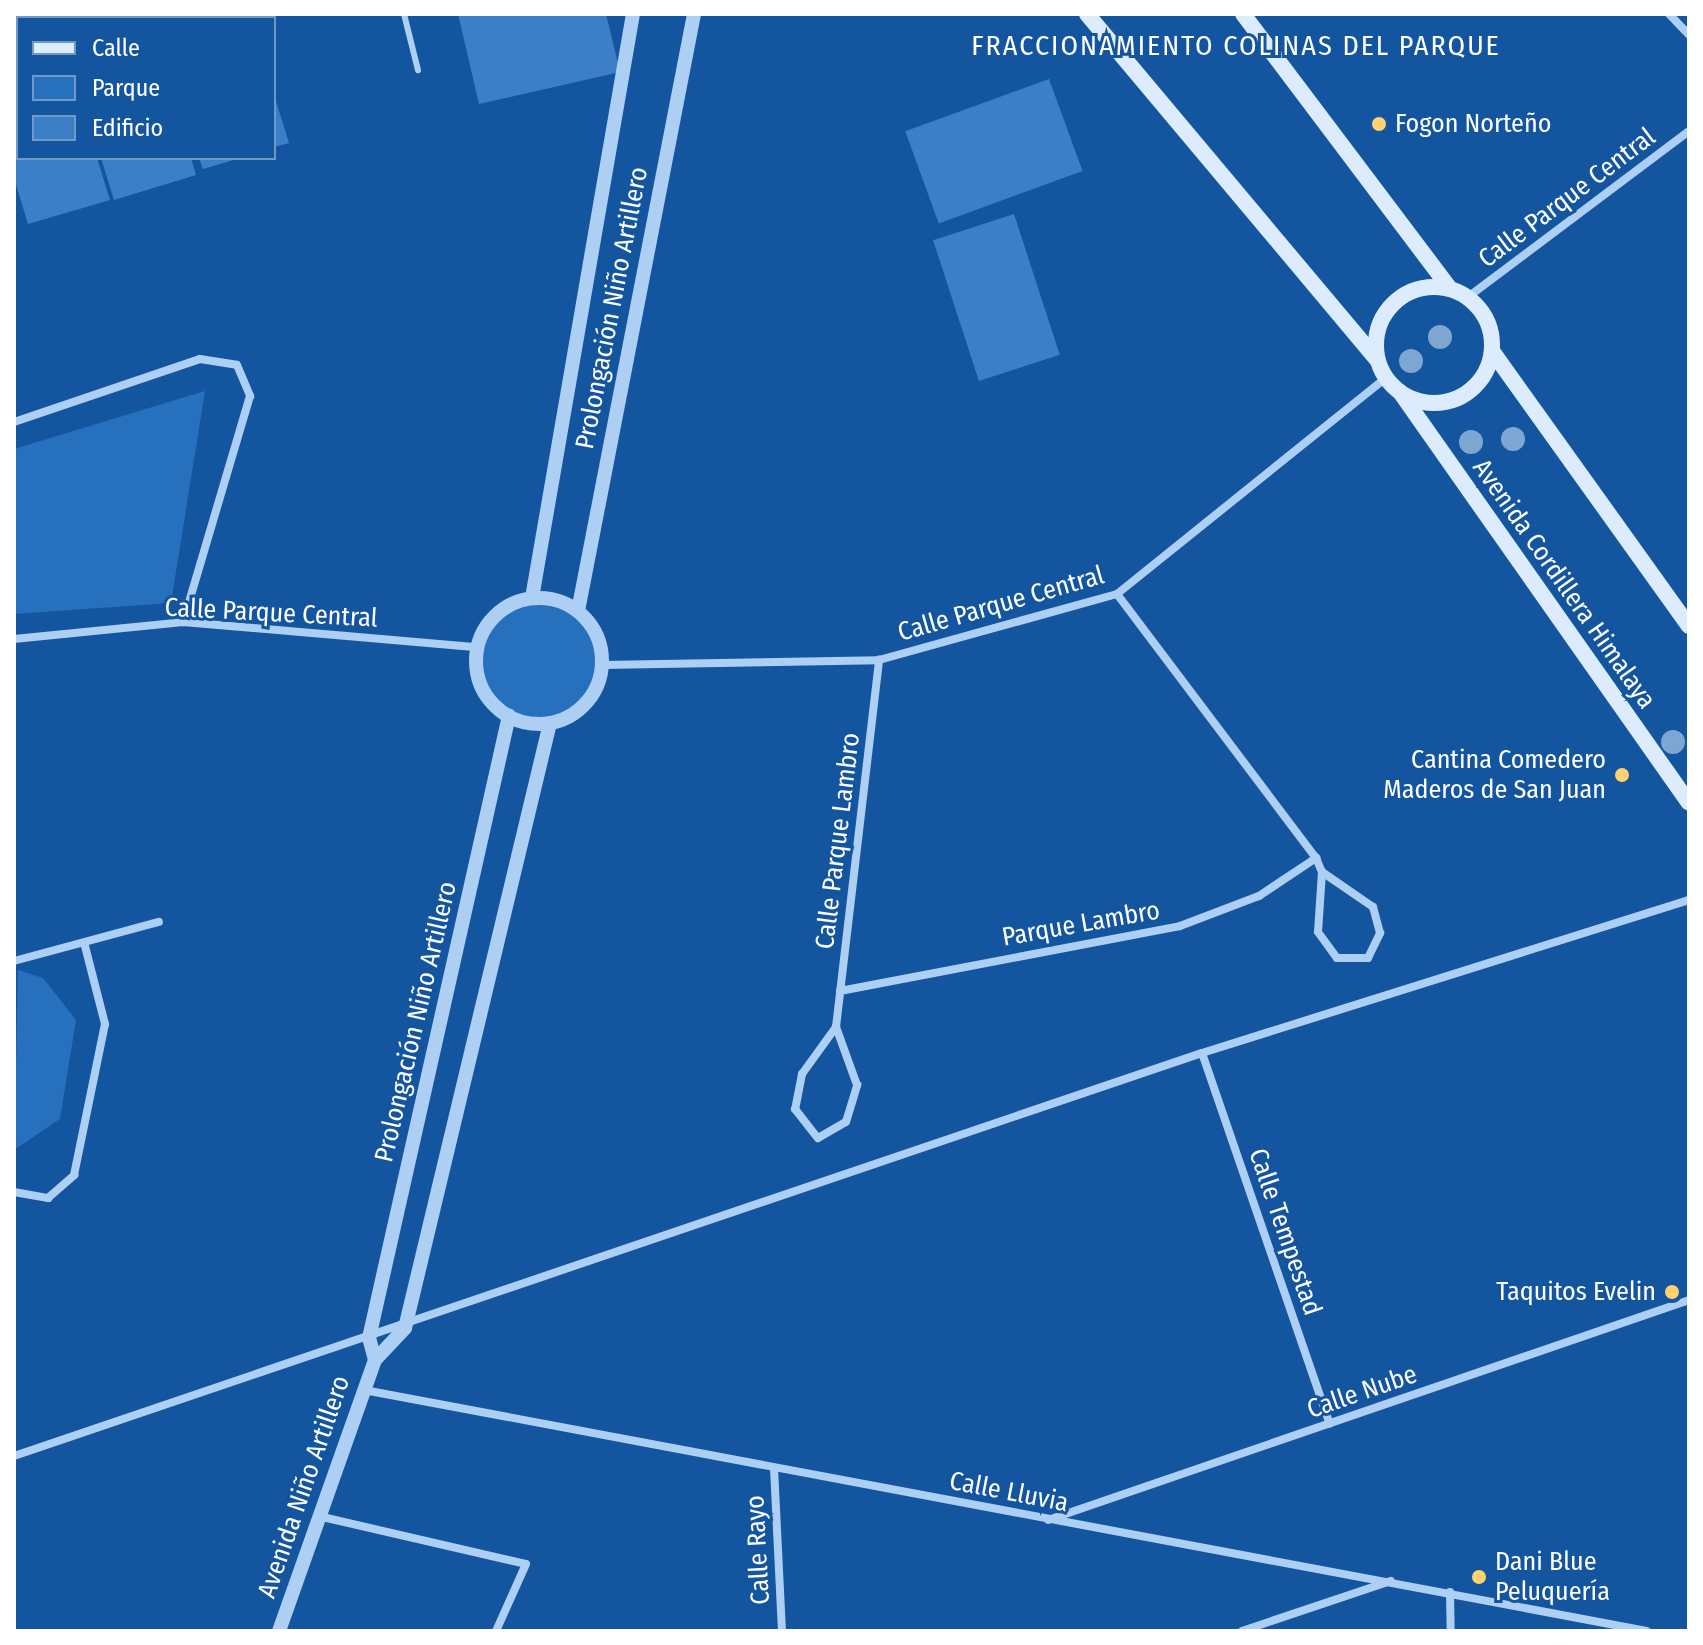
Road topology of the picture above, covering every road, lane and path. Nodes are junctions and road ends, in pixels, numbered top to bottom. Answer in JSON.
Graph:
{"nodes":[{"id":1,"x":404,"y":14,"type":"edge"},
{"id":2,"x":633,"y":14,"type":"edge"},
{"id":3,"x":694,"y":14,"type":"edge"},
{"id":4,"x":1087,"y":14,"type":"edge"},
{"id":5,"x":1243,"y":14,"type":"edge"},
{"id":6,"x":1669,"y":14,"type":"edge"},
{"id":7,"x":1689,"y":35,"type":"edge"},
{"id":8,"x":418,"y":70,"type":"dead end"},
{"id":9,"x":1689,"y":131,"type":"edge"},
{"id":10,"x":1450,"y":289,"type":"junction"},
{"id":11,"x":1468,"y":297,"type":"junction"},
{"id":12,"x":1492,"y":351,"type":"junction"},
{"id":13,"x":1377,"y":359,"type":"junction"},
{"id":14,"x":1386,"y":378,"type":"junction"},
{"id":15,"x":1400,"y":392,"type":"junction"},
{"id":16,"x":14,"y":422,"type":"edge"},
{"id":17,"x":1117,"y":594,"type":"junction"},
{"id":18,"x":532,"y":598,"type":"junction"},
{"id":19,"x":578,"y":611,"type":"junction"},
{"id":20,"x":183,"y":622,"type":"junction"},
{"id":21,"x":1689,"y":626,"type":"edge"},
{"id":22,"x":14,"y":639,"type":"edge"},
{"id":23,"x":477,"y":647,"type":"junction"},
{"id":24,"x":879,"y":660,"type":"junction"},
{"id":25,"x":602,"y":665,"type":"junction"},
{"id":26,"x":509,"y":716,"type":"junction"},
{"id":27,"x":550,"y":723,"type":"junction"},
{"id":28,"x":1689,"y":803,"type":"edge"},
{"id":29,"x":1316,"y":858,"type":"junction"},
{"id":30,"x":1322,"y":872,"type":"junction"},
{"id":31,"x":1689,"y":900,"type":"edge"},
{"id":32,"x":159,"y":922,"type":"dead end"},
{"id":33,"x":85,"y":946,"type":"junction"},
{"id":34,"x":14,"y":961,"type":"edge"},
{"id":35,"x":840,"y":991,"type":"junction"},
{"id":36,"x":836,"y":1027,"type":"junction"},
{"id":37,"x":1202,"y":1053,"type":"junction"},
{"id":38,"x":14,"y":1192,"type":"edge"},
{"id":39,"x":1689,"y":1300,"type":"edge"},
{"id":40,"x":405,"y":1328,"type":"junction"},
{"id":41,"x":369,"y":1338,"type":"junction"},
{"id":42,"x":375,"y":1360,"type":"junction"},
{"id":43,"x":363,"y":1390,"type":"junction"},
{"id":44,"x":1330,"y":1424,"type":"junction"},
{"id":45,"x":14,"y":1456,"type":"edge"},
{"id":46,"x":774,"y":1468,"type":"junction"},
{"id":47,"x":316,"y":1516,"type":"junction"},
{"id":48,"x":1047,"y":1520,"type":"junction"},
{"id":49,"x":1395,"y":1580,"type":"junction"},
{"id":50,"x":1450,"y":1592,"type":"junction"},
{"id":51,"x":279,"y":1631,"type":"edge"},
{"id":52,"x":496,"y":1631,"type":"edge"},
{"id":53,"x":782,"y":1631,"type":"edge"},
{"id":54,"x":1242,"y":1631,"type":"edge"},
{"id":55,"x":1451,"y":1631,"type":"edge"},
{"id":56,"x":1647,"y":1631,"type":"edge"}],
"edges":[{"from":1,"to":8,"type":"lane"},
{"from":2,"to":18,"type":"street","name":"Prolongación Niño Artillero"},
{"from":3,"to":19,"type":"street","name":"Prolongación Niño Artillero"},
{"from":4,"to":13,"type":"main road"},
{"from":5,"to":10,"type":"main road"},
{"from":6,"to":7,"type":"street"},
{"from":9,"to":11,"type":"street","name":"Calle Parque Central"},
{"from":10,"to":11,"type":"main road"},
{"from":10,"to":13,"type":"main road"},
{"from":11,"to":12,"type":"main road"},
{"from":12,"to":15,"type":"main road"},
{"from":12,"to":21,"type":"main road"},
{"from":13,"to":14,"type":"main road"},
{"from":14,"to":15,"type":"main road"},
{"from":14,"to":17,"type":"street","name":"Calle Parque Central"},
{"from":15,"to":28,"type":"main road","name":"Avenida Cordillera Himalaya"},
{"from":16,"to":20,"type":"street"},
{"from":17,"to":24,"type":"street","name":"Calle Parque Central"},
{"from":17,"to":29,"type":"street"},
{"from":18,"to":19,"type":"street"},
{"from":18,"to":23,"type":"street"},
{"from":19,"to":25,"type":"street"},
{"from":20,"to":22,"type":"street","name":"Calle Parque Central"},
{"from":20,"to":23,"type":"street","name":"Calle Parque Central"},
{"from":23,"to":26,"type":"street"},
{"from":24,"to":25,"type":"street","name":"Calle Parque Central"},
{"from":24,"to":35,"type":"street","name":"Calle Parque Lambro"},
{"from":25,"to":27,"type":"street"},
{"from":26,"to":27,"type":"street"},
{"from":26,"to":41,"type":"street","name":"Prolongación Niño Artillero"},
{"from":27,"to":40,"type":"street"},
{"from":29,"to":30,"type":"street"},
{"from":29,"to":35,"type":"street","name":"Parque Lambro"},
{"from":30,"to":30,"type":"street"},
{"from":31,"to":37,"type":"street"},
{"from":32,"to":33,"type":"street"},
{"from":33,"to":34,"type":"street"},
{"from":33,"to":38,"type":"street"},
{"from":35,"to":36,"type":"street","name":"Calle Parque Lambro"},
{"from":36,"to":36,"type":"street","name":"Calle Parque Lambro"},
{"from":37,"to":40,"type":"street"},
{"from":37,"to":44,"type":"street","name":"Calle Tempestad"},
{"from":39,"to":44,"type":"street","name":"Calle Nube"},
{"from":40,"to":41,"type":"street"},
{"from":40,"to":42,"type":"street","name":"Avenida Niño Artillero"},
{"from":41,"to":42,"type":"street","name":"Avenida Niño Artillero"},
{"from":41,"to":45,"type":"street"},
{"from":42,"to":43,"type":"street","name":"Avenida Niño Artillero"},
{"from":43,"to":46,"type":"street","name":"Calle Lluvia"},
{"from":43,"to":47,"type":"street","name":"Avenida Niño Artillero"},
{"from":44,"to":48,"type":"street","name":"Calle Nube"},
{"from":46,"to":48,"type":"street","name":"Calle Lluvia"},
{"from":46,"to":53,"type":"street","name":"Calle Rayo"},
{"from":47,"to":51,"type":"street","name":"Avenida Niño Artillero"},
{"from":47,"to":52,"type":"street"},
{"from":48,"to":49,"type":"street","name":"Calle Lluvia"},
{"from":49,"to":50,"type":"street","name":"Calle Lluvia"},
{"from":49,"to":54,"type":"street"},
{"from":50,"to":55,"type":"street"},
{"from":50,"to":56,"type":"street","name":"Calle Lluvia"}]}
